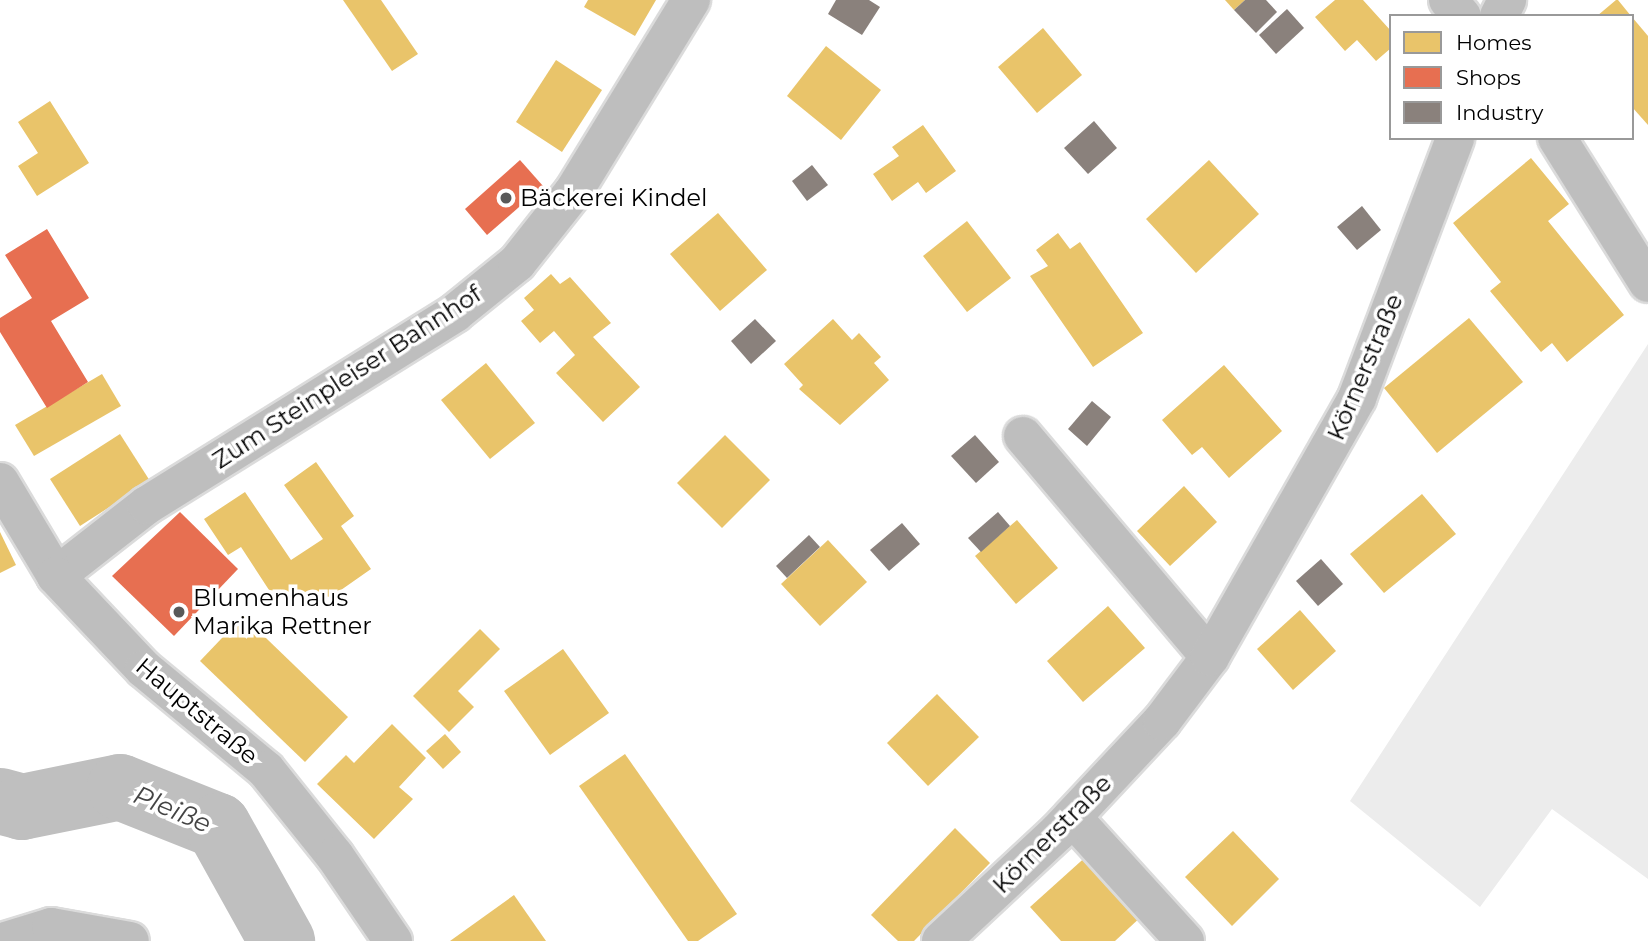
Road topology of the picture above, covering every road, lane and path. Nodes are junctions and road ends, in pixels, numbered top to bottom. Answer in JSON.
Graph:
{"nodes":[{"id":1,"x":691,"y":0,"type":"edge"},
{"id":2,"x":1448,"y":0,"type":"edge"},
{"id":3,"x":1460,"y":14,"type":"edge"},
{"id":4,"x":1454,"y":140,"type":"edge"},
{"id":5,"x":1558,"y":140,"type":"edge"},
{"id":6,"x":1648,"y":283,"type":"edge"},
{"id":7,"x":1023,"y":436,"type":"dead end"},
{"id":8,"x":0,"y":482,"type":"edge"},
{"id":9,"x":56,"y":576,"type":"junction"},
{"id":10,"x":1210,"y":657,"type":"junction"},
{"id":11,"x":1078,"y":810,"type":"junction"},
{"id":12,"x":1147,"y":873,"type":"dead end"},
{"id":13,"x":6,"y":941,"type":"edge"},
{"id":14,"x":130,"y":941,"type":"edge"},
{"id":15,"x":393,"y":941,"type":"edge"},
{"id":16,"x":941,"y":941,"type":"edge"},
{"id":17,"x":1185,"y":941,"type":"edge"}],
"edges":[{"from":1,"to":9,"type":"street","name":"Zum Steinpleiser Bahnhof"},
{"from":2,"to":3,"type":"street"},
{"from":4,"to":10,"type":"street","name":"Körnerstraße"},
{"from":5,"to":6,"type":"street"},
{"from":7,"to":10,"type":"street"},
{"from":8,"to":9,"type":"street","name":"Hauptstraße"},
{"from":9,"to":15,"type":"street","name":"Hauptstraße"},
{"from":10,"to":11,"type":"street","name":"Körnerstraße"},
{"from":11,"to":12,"type":"street"},
{"from":11,"to":16,"type":"street","name":"Körnerstraße"},
{"from":11,"to":17,"type":"street"},
{"from":13,"to":14,"type":"street"}]}
